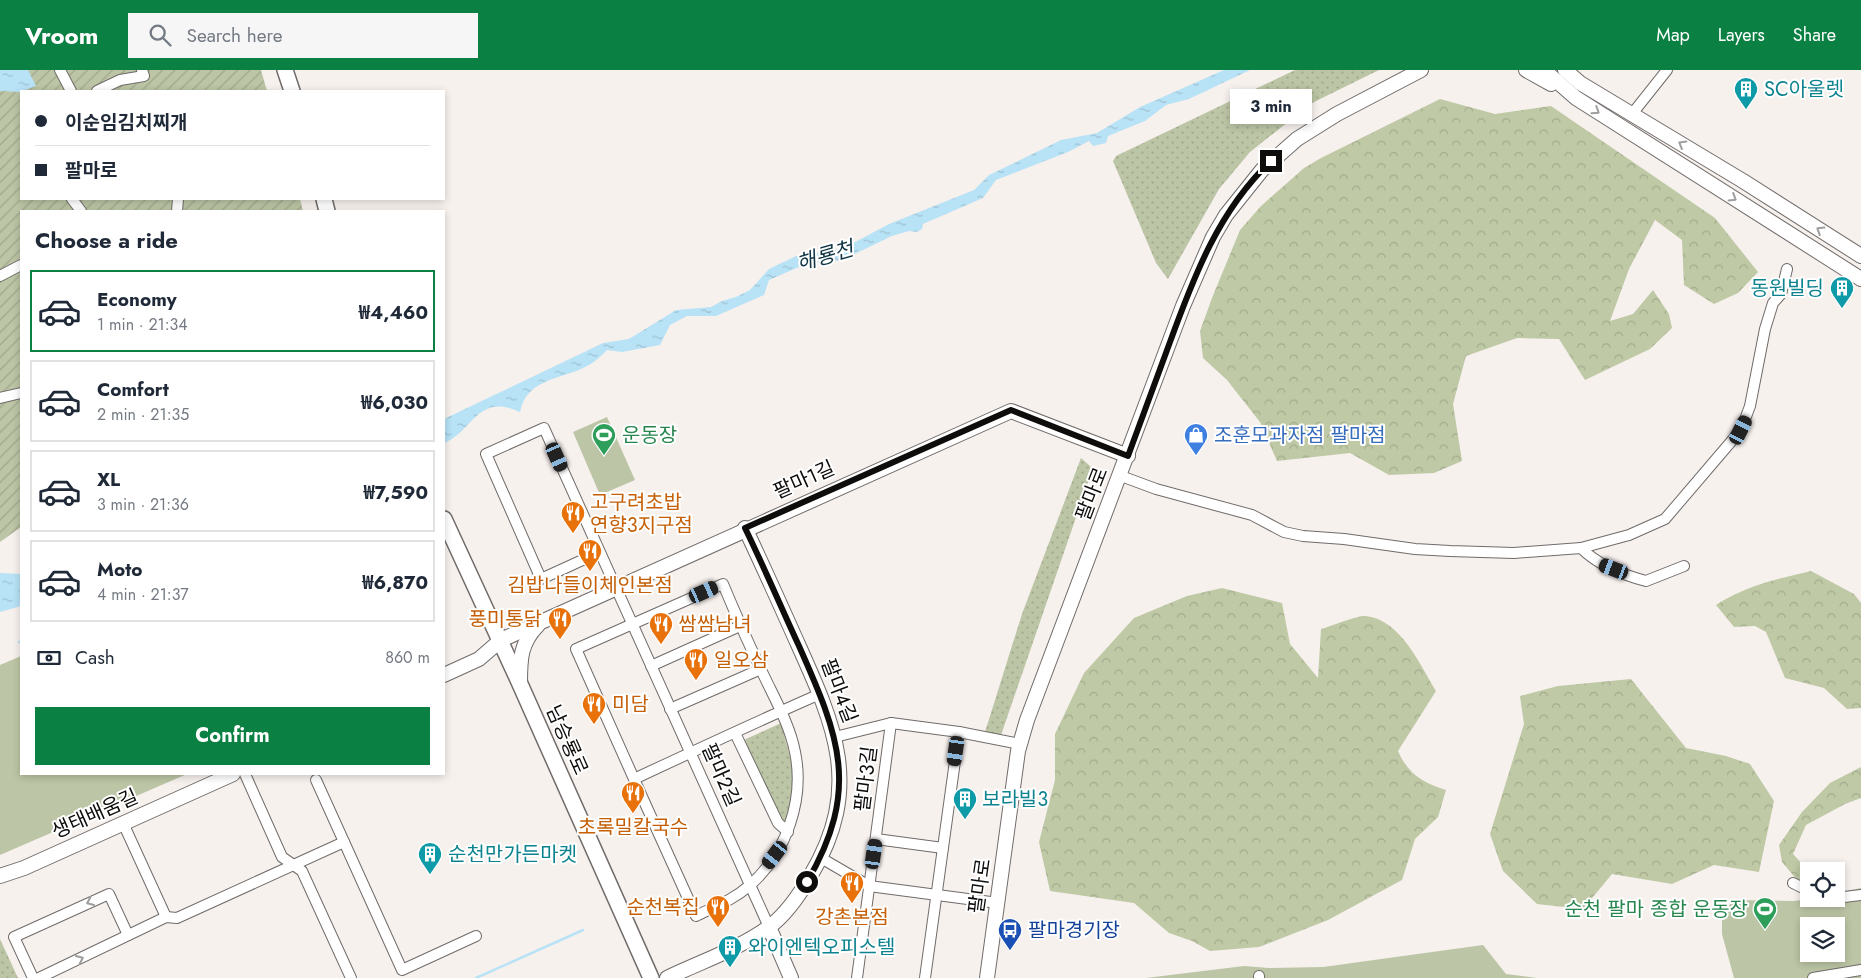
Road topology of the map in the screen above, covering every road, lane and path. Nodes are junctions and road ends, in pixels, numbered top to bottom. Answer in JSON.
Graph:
{"nodes":[{"id":1,"x":60,"y":70,"type":"edge"},
{"id":2,"x":142,"y":70,"type":"edge"},
{"id":3,"x":285,"y":70,"type":"edge"},
{"id":4,"x":1421,"y":70,"type":"edge"},
{"id":5,"x":1433,"y":70,"type":"edge"},
{"id":6,"x":1526,"y":70,"type":"edge"},
{"id":7,"x":1544,"y":70,"type":"edge"},
{"id":8,"x":1565,"y":70,"type":"edge"},
{"id":9,"x":1667,"y":70,"type":"edge"},
{"id":10,"x":1405,"y":78,"type":"junction"},
{"id":11,"x":70,"y":90,"type":"edge"},
{"id":12,"x":99,"y":90,"type":"edge"},
{"id":13,"x":292,"y":90,"type":"edge"},
{"id":14,"x":1576,"y":98,"type":"junction"},
{"id":15,"x":1632,"y":114,"type":"junction"},
{"id":16,"x":1861,"y":256,"type":"edge"},
{"id":17,"x":20,"y":266,"type":"edge"},
{"id":18,"x":1787,"y":269,"type":"dead end"},
{"id":19,"x":0,"y":276,"type":"edge"},
{"id":20,"x":1861,"y":279,"type":"edge"},
{"id":21,"x":20,"y":393,"type":"edge"},
{"id":22,"x":0,"y":398,"type":"edge"},
{"id":23,"x":1128,"y":456,"type":"junction"},
{"id":24,"x":1121,"y":476,"type":"junction"},
{"id":25,"x":445,"y":521,"type":"edge"},
{"id":26,"x":745,"y":528,"type":"junction"},
{"id":27,"x":1581,"y":548,"type":"junction"},
{"id":28,"x":600,"y":552,"type":"junction"},
{"id":29,"x":1684,"y":566,"type":"dead end"},
{"id":30,"x":616,"y":587,"type":"junction"},
{"id":31,"x":541,"y":621,"type":"junction"},
{"id":32,"x":632,"y":624,"type":"junction"},
{"id":33,"x":740,"y":626,"type":"junction"},
{"id":34,"x":501,"y":640,"type":"junction"},
{"id":35,"x":651,"y":666,"type":"junction"},
{"id":36,"x":761,"y":669,"type":"junction"},
{"id":37,"x":445,"y":675,"type":"edge"},
{"id":38,"x":520,"y":684,"type":"junction"},
{"id":39,"x":820,"y":694,"type":"junction"},
{"id":40,"x":670,"y":709,"type":"junction"},
{"id":41,"x":781,"y":711,"type":"junction"},
{"id":42,"x":891,"y":723,"type":"junction"},
{"id":43,"x":959,"y":732,"type":"junction"},
{"id":44,"x":735,"y":733,"type":"junction"},
{"id":45,"x":836,"y":737,"type":"junction"},
{"id":46,"x":1020,"y":744,"type":"junction"},
{"id":47,"x":690,"y":753,"type":"junction"},
{"id":48,"x":231,"y":775,"type":"edge"},
{"id":49,"x":245,"y":775,"type":"edge"},
{"id":50,"x":634,"y":779,"type":"junction"},
{"id":51,"x":316,"y":780,"type":"dead end"},
{"id":52,"x":123,"y":823,"type":"junction"},
{"id":53,"x":788,"y":832,"type":"junction"},
{"id":54,"x":876,"y":839,"type":"junction"},
{"id":55,"x":344,"y":842,"type":"junction"},
{"id":56,"x":943,"y":848,"type":"junction"},
{"id":57,"x":821,"y":858,"type":"junction"},
{"id":58,"x":294,"y":865,"type":"junction"},
{"id":59,"x":0,"y":876,"type":"edge"},
{"id":60,"x":1792,"y":883,"type":"dead end"},
{"id":61,"x":749,"y":886,"type":"junction"},
{"id":62,"x":869,"y":886,"type":"junction"},
{"id":63,"x":1800,"y":887,"type":"edge"},
{"id":64,"x":1861,"y":895,"type":"edge"},
{"id":65,"x":936,"y":896,"type":"junction"},
{"id":66,"x":1845,"y":897,"type":"edge"},
{"id":67,"x":998,"y":904,"type":"junction"},
{"id":68,"x":166,"y":917,"type":"junction"},
{"id":69,"x":769,"y":927,"type":"junction"},
{"id":70,"x":476,"y":936,"type":"dead end"},
{"id":71,"x":124,"y":937,"type":"junction"},
{"id":72,"x":1861,"y":970,"type":"edge"},
{"id":73,"x":787,"y":977,"type":"edge"},
{"id":74,"x":33,"y":978,"type":"edge"},
{"id":75,"x":38,"y":978,"type":"edge"},
{"id":76,"x":350,"y":978,"type":"edge"},
{"id":77,"x":651,"y":978,"type":"edge"},
{"id":78,"x":667,"y":978,"type":"edge"},
{"id":79,"x":857,"y":978,"type":"edge"},
{"id":80,"x":925,"y":978,"type":"edge"},
{"id":81,"x":987,"y":978,"type":"edge"},
{"id":82,"x":1814,"y":978,"type":"edge"}],
"edges":[{"from":1,"to":11,"type":"street"},
{"from":2,"to":12,"type":"street"},
{"from":3,"to":13,"type":"main road"},
{"from":4,"to":10,"type":"main road","name":"팔마로"},
{"from":5,"to":10,"type":"main road"},
{"from":6,"to":14,"type":"main road"},
{"from":7,"to":14,"type":"main road"},
{"from":8,"to":15,"type":"main road"},
{"from":9,"to":15,"type":"street"},
{"from":10,"to":23,"type":"main road","name":"팔마로"},
{"from":14,"to":20,"type":"main road","one_way":true},
{"from":16,"to":15,"type":"main road","one_way":true},
{"from":17,"to":19,"type":"street"},
{"from":18,"to":27,"type":"street"},
{"from":21,"to":22,"type":"street"},
{"from":23,"to":24,"type":"main road","name":"팔마로"},
{"from":23,"to":26,"type":"main road","name":"팔마1길"},
{"from":24,"to":27,"type":"street"},
{"from":24,"to":46,"type":"main road","name":"팔마로"},
{"from":25,"to":34,"type":"main road","name":"남승룡로"},
{"from":26,"to":30,"type":"main road","name":"팔마1길"},
{"from":26,"to":39,"type":"main road","name":"팔마4길"},
{"from":27,"to":29,"type":"street"},
{"from":28,"to":28,"type":"street","name":"팔마2길"},
{"from":28,"to":30,"type":"street","name":"팔마2길"},
{"from":30,"to":31,"type":"main road","name":"팔마1길"},
{"from":30,"to":32,"type":"street","name":"팔마2길"},
{"from":31,"to":34,"type":"main road","name":"팔마1길"},
{"from":31,"to":38,"type":"main road"},
{"from":32,"to":33,"type":"street"},
{"from":32,"to":35,"type":"street","name":"팔마2길"},
{"from":32,"to":50,"type":"street"},
{"from":33,"to":35,"type":"street"},
{"from":33,"to":36,"type":"street"},
{"from":34,"to":37,"type":"main road"},
{"from":34,"to":38,"type":"main road","name":"남승룡로"},
{"from":35,"to":40,"type":"street","name":"팔마2길"},
{"from":36,"to":40,"type":"street"},
{"from":36,"to":41,"type":"street"},
{"from":38,"to":77,"type":"main road","name":"남승룡로"},
{"from":39,"to":41,"type":"street"},
{"from":39,"to":45,"type":"main road","name":"팔마4길"},
{"from":40,"to":47,"type":"street","name":"팔마2길"},
{"from":41,"to":44,"type":"street"},
{"from":41,"to":53,"type":"street"},
{"from":42,"to":43,"type":"street"},
{"from":42,"to":45,"type":"street"},
{"from":42,"to":54,"type":"street","name":"팔마3길"},
{"from":43,"to":46,"type":"street"},
{"from":43,"to":56,"type":"street"},
{"from":44,"to":47,"type":"street"},
{"from":44,"to":53,"type":"street"},
{"from":45,"to":57,"type":"main road","name":"팔마4길"},
{"from":46,"to":67,"type":"main road","name":"팔마로"},
{"from":47,"to":50,"type":"street"},
{"from":47,"to":61,"type":"street","name":"팔마2길"},
{"from":48,"to":52,"type":"main road","name":"생태배움길"},
{"from":49,"to":58,"type":"street"},
{"from":50,"to":61,"type":"street"},
{"from":51,"to":55,"type":"street"},
{"from":52,"to":59,"type":"main road","name":"생태배움길"},
{"from":52,"to":68,"type":"street"},
{"from":53,"to":61,"type":"street"},
{"from":54,"to":56,"type":"street","name":"팔마3길"},
{"from":54,"to":62,"type":"street","name":"팔마3길"},
{"from":55,"to":58,"type":"street"},
{"from":55,"to":70,"type":"street"},
{"from":56,"to":65,"type":"street"},
{"from":57,"to":62,"type":"street"},
{"from":57,"to":69,"type":"main road","name":"팔마4길"},
{"from":58,"to":68,"type":"street"},
{"from":58,"to":76,"type":"street"},
{"from":60,"to":63,"type":"street"},
{"from":61,"to":69,"type":"street","name":"팔마2길"},
{"from":62,"to":65,"type":"street"},
{"from":62,"to":79,"type":"street","name":"팔마3길"},
{"from":64,"to":66,"type":"street"},
{"from":65,"to":67,"type":"street"},
{"from":65,"to":80,"type":"street"},
{"from":67,"to":81,"type":"main road","name":"팔마로"},
{"from":68,"to":71,"type":"street"},
{"from":69,"to":73,"type":"main road","name":"팔마2길"},
{"from":69,"to":78,"type":"main road","name":"팔마4길"},
{"from":71,"to":74,"type":"street","one_way":true},
{"from":75,"to":71,"type":"street","one_way":true},
{"from":72,"to":82,"type":"street"}]}
